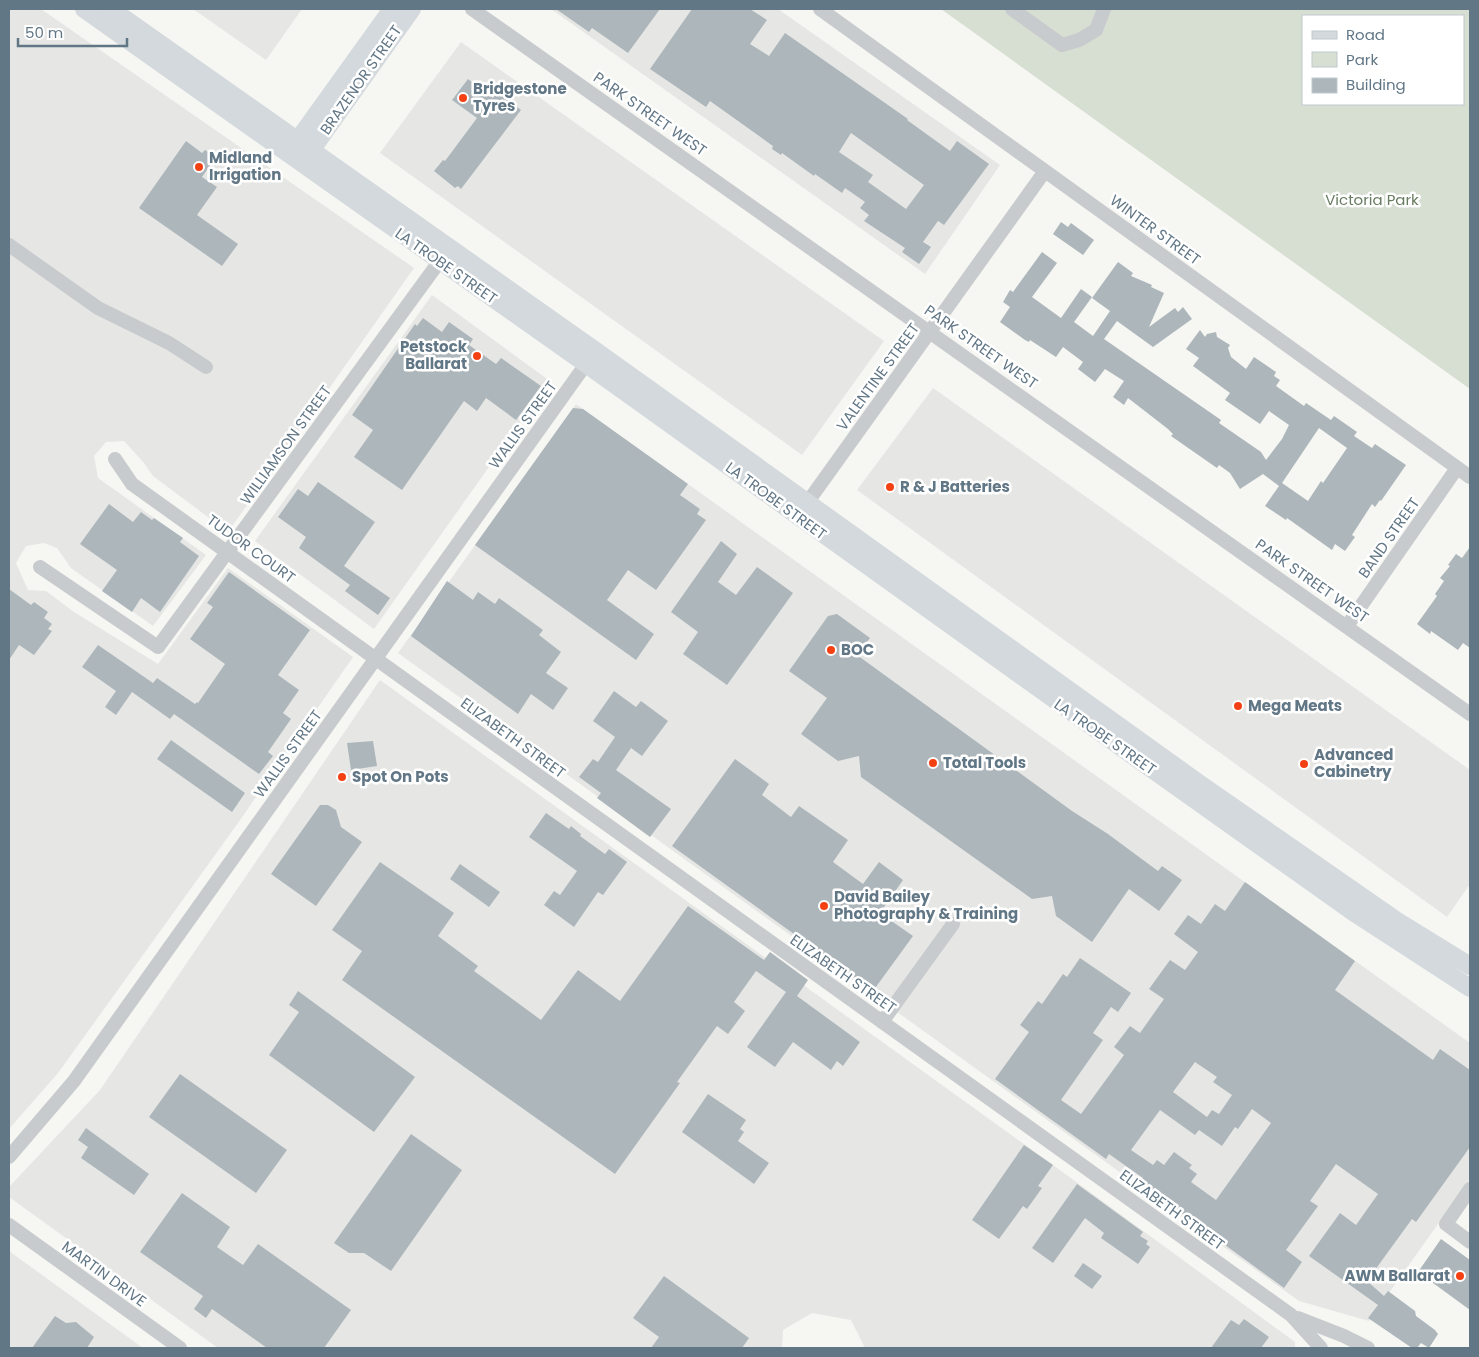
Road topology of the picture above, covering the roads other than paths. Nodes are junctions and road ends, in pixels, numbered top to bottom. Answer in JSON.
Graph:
{"nodes":[{"id":1,"x":84,"y":9,"type":"edge"},
{"id":2,"x":111,"y":9,"type":"edge"},
{"id":3,"x":392,"y":9,"type":"edge"},
{"id":4,"x":412,"y":9,"type":"edge"},
{"id":5,"x":472,"y":9,"type":"edge"},
{"id":6,"x":820,"y":9,"type":"edge"},
{"id":7,"x":1012,"y":9,"type":"edge"},
{"id":8,"x":1104,"y":9,"type":"edge"},
{"id":9,"x":300,"y":152,"type":"junction"},
{"id":10,"x":1045,"y":171,"type":"junction"},
{"id":11,"x":9,"y":246,"type":"edge"},
{"id":12,"x":444,"y":255,"type":"junction"},
{"id":13,"x":931,"y":332,"type":"junction"},
{"id":14,"x":591,"y":358,"type":"junction"},
{"id":15,"x":206,"y":367,"type":"dead end"},
{"id":16,"x":115,"y":459,"type":"dead end"},
{"id":17,"x":1457,"y":468,"type":"junction"},
{"id":18,"x":1470,"y":477,"type":"edge"},
{"id":19,"x":802,"y":510,"type":"junction"},
{"id":20,"x":228,"y":552,"type":"junction"},
{"id":21,"x":40,"y":567,"type":"dead end"},
{"id":22,"x":1347,"y":626,"type":"junction"},
{"id":23,"x":376,"y":659,"type":"junction"},
{"id":24,"x":1470,"y":714,"type":"edge"},
{"id":25,"x":953,"y":924,"type":"dead end"},
{"id":26,"x":1470,"y":966,"type":"edge"},
{"id":27,"x":1470,"y":988,"type":"edge"},
{"id":28,"x":882,"y":1022,"type":"junction"},
{"id":29,"x":9,"y":1157,"type":"edge"},
{"id":30,"x":1470,"y":1189,"type":"edge"},
{"id":31,"x":9,"y":1225,"type":"edge"},
{"id":32,"x":1470,"y":1242,"type":"edge"},
{"id":33,"x":1291,"y":1315,"type":"junction"},
{"id":34,"x":180,"y":1348,"type":"edge"},
{"id":35,"x":1321,"y":1348,"type":"edge"},
{"id":36,"x":1368,"y":1348,"type":"edge"}],
"edges":[{"from":1,"to":9,"type":"main road","name":"LA TROBE STREET"},
{"from":2,"to":9,"type":"main road","name":"LA TROBE STREET"},
{"from":3,"to":9,"type":"main road","name":"BRAZENOR STREET"},
{"from":4,"to":9,"type":"main road","name":"BRAZENOR STREET"},
{"from":5,"to":13,"type":"street","name":"PARK STREET WEST"},
{"from":6,"to":10,"type":"street","name":"WINTER STREET"},
{"from":7,"to":8,"type":"street"},
{"from":9,"to":12,"type":"main road","name":"LA TROBE STREET"},
{"from":10,"to":13,"type":"street","name":"VALENTINE STREET"},
{"from":10,"to":17,"type":"street","name":"WINTER STREET"},
{"from":11,"to":15,"type":"street"},
{"from":12,"to":14,"type":"main road","name":"LA TROBE STREET"},
{"from":12,"to":20,"type":"street","name":"WILLIAMSON STREET"},
{"from":13,"to":19,"type":"street","name":"VALENTINE STREET"},
{"from":13,"to":22,"type":"street","name":"PARK STREET WEST"},
{"from":14,"to":19,"type":"main road","name":"LA TROBE STREET"},
{"from":14,"to":23,"type":"street","name":"WALLIS STREET"},
{"from":16,"to":20,"type":"street","name":"TUDOR COURT"},
{"from":17,"to":18,"type":"street","name":"WINTER STREET"},
{"from":17,"to":22,"type":"street","name":"BAND STREET"},
{"from":19,"to":26,"type":"main road","name":"LA TROBE STREET"},
{"from":19,"to":27,"type":"main road","name":"LA TROBE STREET"},
{"from":20,"to":21,"type":"street","name":"WILLIAMSON STREET"},
{"from":20,"to":23,"type":"street","name":"TUDOR COURT"},
{"from":22,"to":24,"type":"street","name":"PARK STREET WEST"},
{"from":23,"to":28,"type":"street","name":"ELIZABETH STREET"},
{"from":23,"to":29,"type":"street","name":"WALLIS STREET"},
{"from":25,"to":28,"type":"street"},
{"from":28,"to":33,"type":"street","name":"ELIZABETH STREET"},
{"from":30,"to":32,"type":"street"},
{"from":31,"to":34,"type":"street","name":"MARTIN DRIVE"},
{"from":33,"to":35,"type":"street","name":"ELIZABETH STREET"},
{"from":33,"to":36,"type":"street","name":"ELIZABETH STREET"}]}
